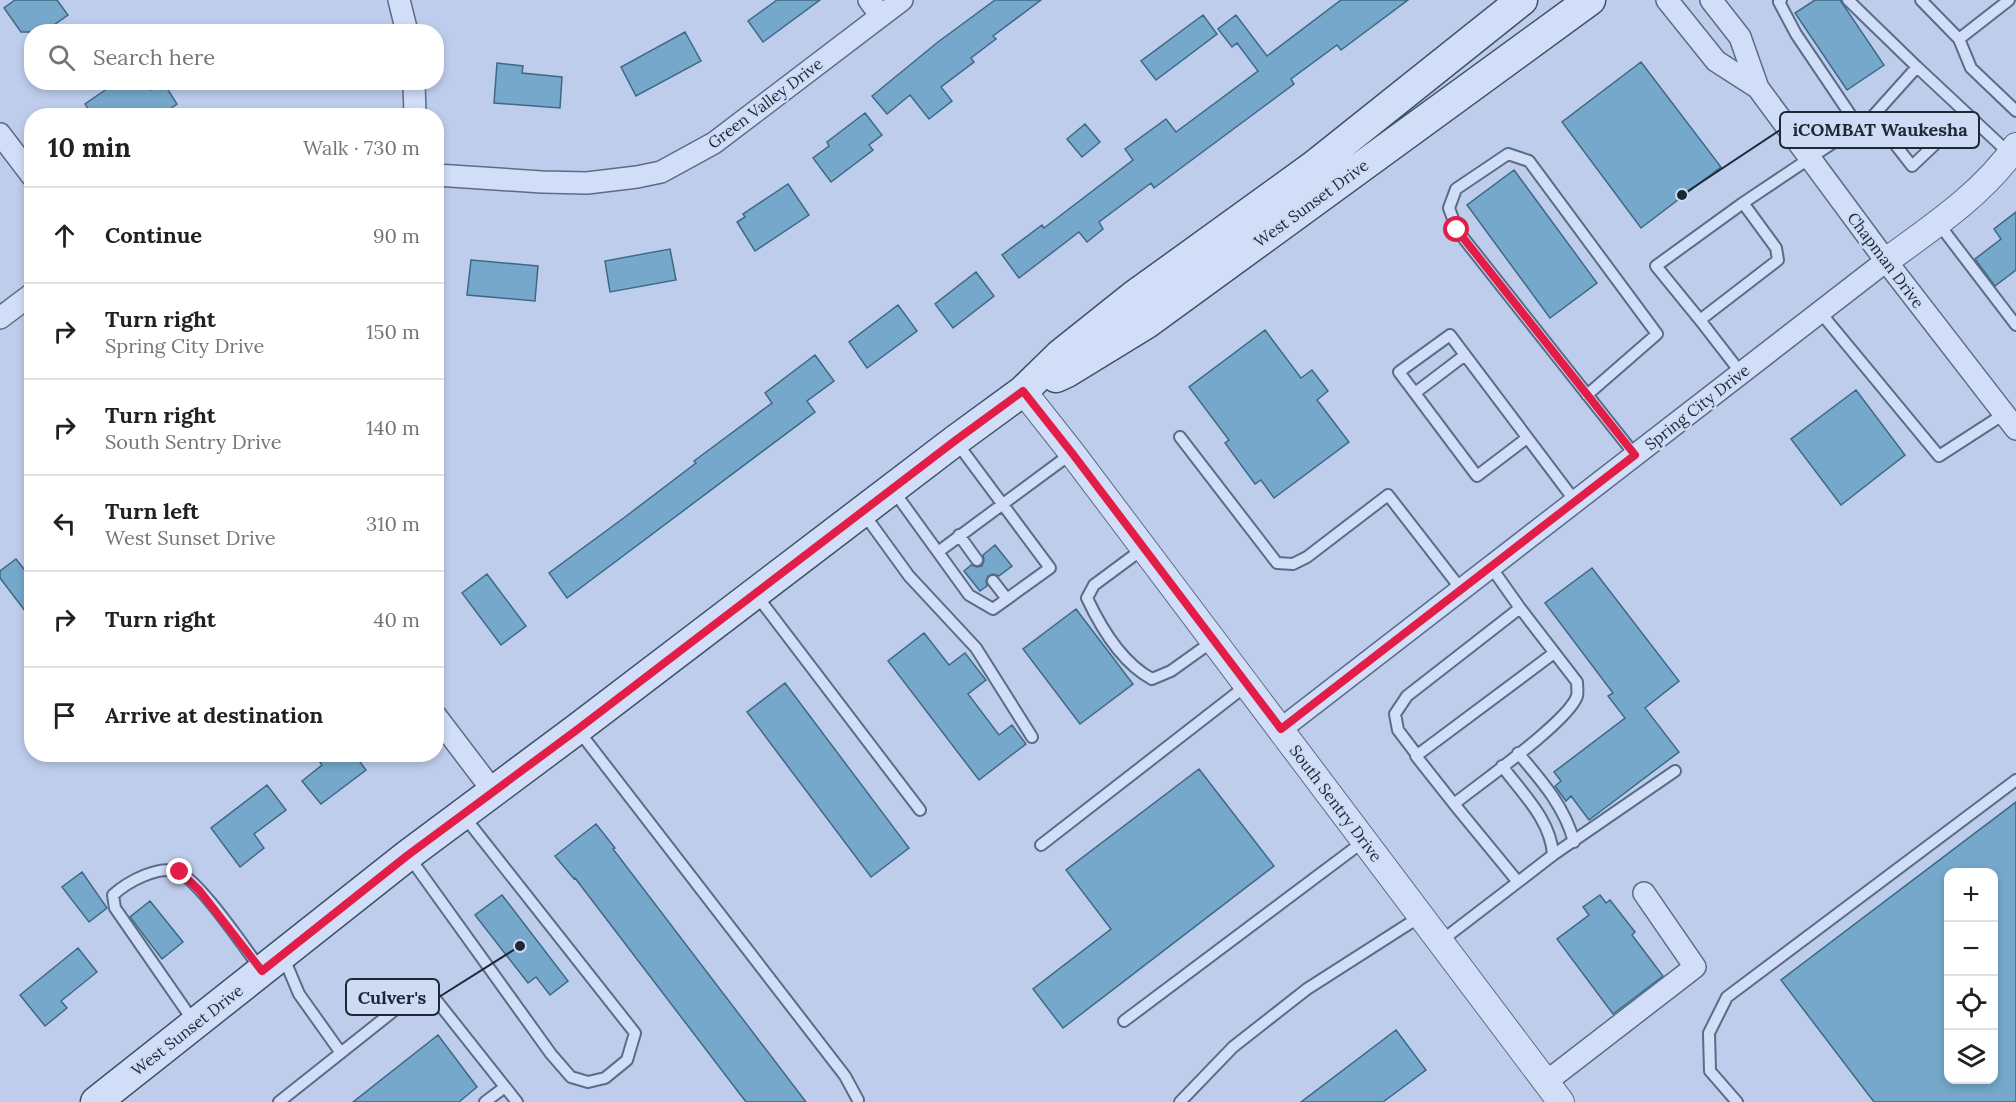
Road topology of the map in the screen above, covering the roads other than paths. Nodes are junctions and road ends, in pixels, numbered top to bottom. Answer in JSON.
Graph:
{"nodes":[{"id":1,"x":399,"y":0,"type":"edge"},
{"id":2,"x":902,"y":0,"type":"edge"},
{"id":3,"x":1522,"y":0,"type":"edge"},
{"id":4,"x":1590,"y":0,"type":"edge"},
{"id":5,"x":1667,"y":0,"type":"edge"},
{"id":6,"x":1711,"y":0,"type":"edge"},
{"id":7,"x":1781,"y":0,"type":"edge"},
{"id":8,"x":1848,"y":0,"type":"edge"},
{"id":9,"x":1921,"y":0,"type":"edge"},
{"id":10,"x":2009,"y":0,"type":"edge"},
{"id":11,"x":875,"y":8,"type":"edge"},
{"id":12,"x":405,"y":24,"type":"edge"},
{"id":13,"x":1959,"y":39,"type":"junction"},
{"id":14,"x":1917,"y":67,"type":"junction"},
{"id":15,"x":1758,"y":88,"type":"junction"},
{"id":16,"x":414,"y":90,"type":"edge"},
{"id":17,"x":415,"y":108,"type":"edge"},
{"id":18,"x":2016,"y":111,"type":"edge"},
{"id":19,"x":1967,"y":114,"type":"junction"},
{"id":20,"x":1873,"y":116,"type":"junction"},
{"id":21,"x":1858,"y":126,"type":"junction"},
{"id":22,"x":0,"y":134,"type":"edge"},
{"id":23,"x":2013,"y":150,"type":"edge"},
{"id":24,"x":1809,"y":158,"type":"junction"},
{"id":25,"x":24,"y":166,"type":"edge"},
{"id":26,"x":444,"y":176,"type":"edge"},
{"id":27,"x":1743,"y":203,"type":"junction"},
{"id":28,"x":1938,"y":223,"type":"junction"},
{"id":29,"x":1886,"y":261,"type":"junction"},
{"id":30,"x":24,"y":300,"type":"edge"},
{"id":31,"x":1820,"y":312,"type":"junction"},
{"id":32,"x":0,"y":318,"type":"edge"},
{"id":33,"x":1700,"y":320,"type":"junction"},
{"id":34,"x":2016,"y":325,"type":"edge"},
{"id":35,"x":1465,"y":355,"type":"junction"},
{"id":36,"x":1741,"y":374,"type":"junction"},
{"id":37,"x":1023,"y":391,"type":"junction"},
{"id":38,"x":1415,"y":393,"type":"junction"},
{"id":39,"x":1587,"y":395,"type":"junction"},
{"id":40,"x":2010,"y":422,"type":"edge"},
{"id":41,"x":1180,"y":437,"type":"dead end"},
{"id":42,"x":1527,"y":438,"type":"junction"},
{"id":43,"x":956,"y":440,"type":"junction"},
{"id":44,"x":1072,"y":453,"type":"junction"},
{"id":45,"x":1635,"y":455,"type":"junction"},
{"id":46,"x":892,"y":489,"type":"junction"},
{"id":47,"x":1575,"y":501,"type":"junction"},
{"id":48,"x":1002,"y":504,"type":"junction"},
{"id":49,"x":862,"y":511,"type":"junction"},
{"id":50,"x":959,"y":536,"type":"junction"},
{"id":51,"x":1144,"y":548,"type":"junction"},
{"id":52,"x":938,"y":552,"type":"junction"},
{"id":53,"x":977,"y":560,"type":"dead end"},
{"id":54,"x":1491,"y":567,"type":"junction"},
{"id":55,"x":993,"y":581,"type":"dead end"},
{"id":56,"x":1461,"y":589,"type":"junction"},
{"id":57,"x":755,"y":593,"type":"junction"},
{"id":58,"x":1007,"y":599,"type":"junction"},
{"id":59,"x":1520,"y":608,"type":"junction"},
{"id":60,"x":1214,"y":641,"type":"junction"},
{"id":61,"x":1554,"y":653,"type":"junction"},
{"id":62,"x":1247,"y":685,"type":"junction"},
{"id":63,"x":444,"y":727,"type":"edge"},
{"id":64,"x":578,"y":729,"type":"junction"},
{"id":65,"x":1281,"y":729,"type":"junction"},
{"id":66,"x":1032,"y":737,"type":"dead end"},
{"id":67,"x":1518,"y":753,"type":"junction"},
{"id":68,"x":1417,"y":755,"type":"junction"},
{"id":69,"x":1502,"y":766,"type":"junction"},
{"id":70,"x":1676,"y":771,"type":"dead end"},
{"id":71,"x":2016,"y":780,"type":"edge"},
{"id":72,"x":493,"y":791,"type":"junction"},
{"id":73,"x":1454,"y":804,"type":"junction"},
{"id":74,"x":920,"y":810,"type":"dead end"},
{"id":75,"x":463,"y":814,"type":"junction"},
{"id":76,"x":1364,"y":841,"type":"junction"},
{"id":77,"x":1574,"y":842,"type":"junction"},
{"id":78,"x":1041,"y":845,"type":"dead end"},
{"id":79,"x":408,"y":855,"type":"junction"},
{"id":80,"x":1553,"y":855,"type":"junction"},
{"id":81,"x":1518,"y":882,"type":"junction"},
{"id":82,"x":1644,"y":893,"type":"dead end"},
{"id":83,"x":1421,"y":916,"type":"junction"},
{"id":84,"x":1440,"y":942,"type":"junction"},
{"id":85,"x":272,"y":963,"type":"junction"},
{"id":86,"x":1124,"y":1021,"type":"dead end"},
{"id":87,"x":195,"y":1024,"type":"junction"},
{"id":88,"x":340,"y":1053,"type":"junction"},
{"id":89,"x":1546,"y":1082,"type":"junction"},
{"id":90,"x":505,"y":1087,"type":"junction"},
{"id":91,"x":105,"y":1099,"type":"edge"},
{"id":92,"x":858,"y":1100,"type":"dead end"},
{"id":93,"x":279,"y":1102,"type":"edge"},
{"id":94,"x":485,"y":1102,"type":"edge"},
{"id":95,"x":517,"y":1102,"type":"edge"},
{"id":96,"x":1180,"y":1102,"type":"edge"},
{"id":97,"x":1561,"y":1102,"type":"edge"},
{"id":98,"x":1737,"y":1102,"type":"edge"}],
"edges":[{"from":1,"to":12,"type":"street"},
{"from":2,"to":11,"type":"street","name":"Green Valley Drive"},
{"from":3,"to":37,"type":"main road","name":"West Sunset Drive"},
{"from":4,"to":37,"type":"main road","name":"West Sunset Drive"},
{"from":5,"to":15,"type":"street","name":"Chapman Drive"},
{"from":6,"to":15,"type":"street","name":"Chapman Drive"},
{"from":7,"to":21,"type":"lane"},
{"from":8,"to":14,"type":"lane"},
{"from":9,"to":13,"type":"lane"},
{"from":10,"to":13,"type":"lane"},
{"from":11,"to":26,"type":"street","name":"Green Valley Drive"},
{"from":13,"to":18,"type":"lane"},
{"from":14,"to":19,"type":"lane"},
{"from":14,"to":20,"type":"lane"},
{"from":15,"to":24,"type":"street","name":"Chapman Drive"},
{"from":16,"to":17,"type":"street"},
{"from":19,"to":20,"type":"lane"},
{"from":19,"to":23,"type":"lane"},
{"from":20,"to":21,"type":"lane"},
{"from":21,"to":24,"type":"lane"},
{"from":22,"to":25,"type":"street"},
{"from":23,"to":28,"type":"street"},
{"from":24,"to":27,"type":"lane"},
{"from":24,"to":29,"type":"street","name":"Chapman Drive"},
{"from":27,"to":33,"type":"lane"},
{"from":27,"to":33,"type":"lane"},
{"from":28,"to":29,"type":"street"},
{"from":28,"to":34,"type":"lane"},
{"from":29,"to":31,"type":"street","name":"Spring City Drive"},
{"from":29,"to":40,"type":"street","name":"Chapman Drive"},
{"from":30,"to":32,"type":"street"},
{"from":31,"to":36,"type":"street","name":"Spring City Drive"},
{"from":31,"to":40,"type":"lane"},
{"from":33,"to":36,"type":"lane"},
{"from":35,"to":38,"type":"lane"},
{"from":35,"to":38,"type":"lane"},
{"from":35,"to":42,"type":"lane"},
{"from":36,"to":45,"type":"street","name":"Spring City Drive"},
{"from":37,"to":43,"type":"main road","name":"West Sunset Drive"},
{"from":37,"to":44,"type":"street","name":"South Sentry Drive"},
{"from":38,"to":42,"type":"lane"},
{"from":39,"to":39,"type":"lane"},
{"from":39,"to":45,"type":"lane"},
{"from":41,"to":56,"type":"lane"},
{"from":42,"to":47,"type":"lane"},
{"from":43,"to":46,"type":"main road","name":"West Sunset Drive"},
{"from":43,"to":48,"type":"lane"},
{"from":44,"to":48,"type":"lane"},
{"from":44,"to":51,"type":"street","name":"South Sentry Drive"},
{"from":45,"to":47,"type":"street","name":"Spring City Drive"},
{"from":46,"to":49,"type":"main road","name":"West Sunset Drive"},
{"from":46,"to":52,"type":"lane"},
{"from":47,"to":54,"type":"street","name":"Spring City Drive"},
{"from":48,"to":50,"type":"lane"},
{"from":48,"to":58,"type":"lane"},
{"from":49,"to":57,"type":"main road","name":"West Sunset Drive"},
{"from":49,"to":66,"type":"lane"},
{"from":50,"to":52,"type":"lane"},
{"from":50,"to":53,"type":"lane"},
{"from":51,"to":60,"type":"street","name":"South Sentry Drive"},
{"from":51,"to":60,"type":"lane"},
{"from":52,"to":58,"type":"lane"},
{"from":54,"to":56,"type":"street","name":"Spring City Drive"},
{"from":54,"to":59,"type":"lane"},
{"from":55,"to":58,"type":"lane"},
{"from":56,"to":65,"type":"street","name":"Spring City Drive"},
{"from":57,"to":64,"type":"main road","name":"West Sunset Drive"},
{"from":57,"to":74,"type":"lane"},
{"from":59,"to":61,"type":"lane"},
{"from":59,"to":68,"type":"lane"},
{"from":60,"to":62,"type":"street","name":"South Sentry Drive"},
{"from":61,"to":67,"type":"lane"},
{"from":61,"to":68,"type":"lane"},
{"from":62,"to":65,"type":"street","name":"South Sentry Drive"},
{"from":62,"to":78,"type":"lane"},
{"from":63,"to":72,"type":"street"},
{"from":64,"to":72,"type":"main road","name":"West Sunset Drive"},
{"from":64,"to":92,"type":"lane"},
{"from":65,"to":76,"type":"street","name":"South Sentry Drive"},
{"from":67,"to":69,"type":"lane"},
{"from":67,"to":77,"type":"lane"},
{"from":68,"to":73,"type":"lane"},
{"from":69,"to":73,"type":"lane"},
{"from":69,"to":80,"type":"lane"},
{"from":70,"to":77,"type":"lane"},
{"from":71,"to":98,"type":"lane"},
{"from":72,"to":75,"type":"main road","name":"West Sunset Drive"},
{"from":73,"to":81,"type":"lane"},
{"from":75,"to":79,"type":"main road","name":"West Sunset Drive"},
{"from":75,"to":79,"type":"lane"},
{"from":76,"to":83,"type":"street","name":"South Sentry Drive"},
{"from":76,"to":86,"type":"lane"},
{"from":77,"to":80,"type":"lane"},
{"from":79,"to":85,"type":"main road","name":"West Sunset Drive"},
{"from":80,"to":81,"type":"lane"},
{"from":81,"to":84,"type":"lane"},
{"from":82,"to":89,"type":"street"},
{"from":83,"to":84,"type":"street","name":"South Sentry Drive"},
{"from":83,"to":96,"type":"lane"},
{"from":84,"to":89,"type":"street","name":"South Sentry Drive"},
{"from":85,"to":87,"type":"main road","name":"West Sunset Drive"},
{"from":85,"to":87,"type":"lane"},
{"from":85,"to":88,"type":"lane"},
{"from":87,"to":91,"type":"main road","name":"West Sunset Drive"},
{"from":88,"to":90,"type":"lane"},
{"from":88,"to":93,"type":"lane"},
{"from":89,"to":97,"type":"street","name":"South Sentry Drive"},
{"from":90,"to":94,"type":"lane"},
{"from":90,"to":95,"type":"lane"}]}
